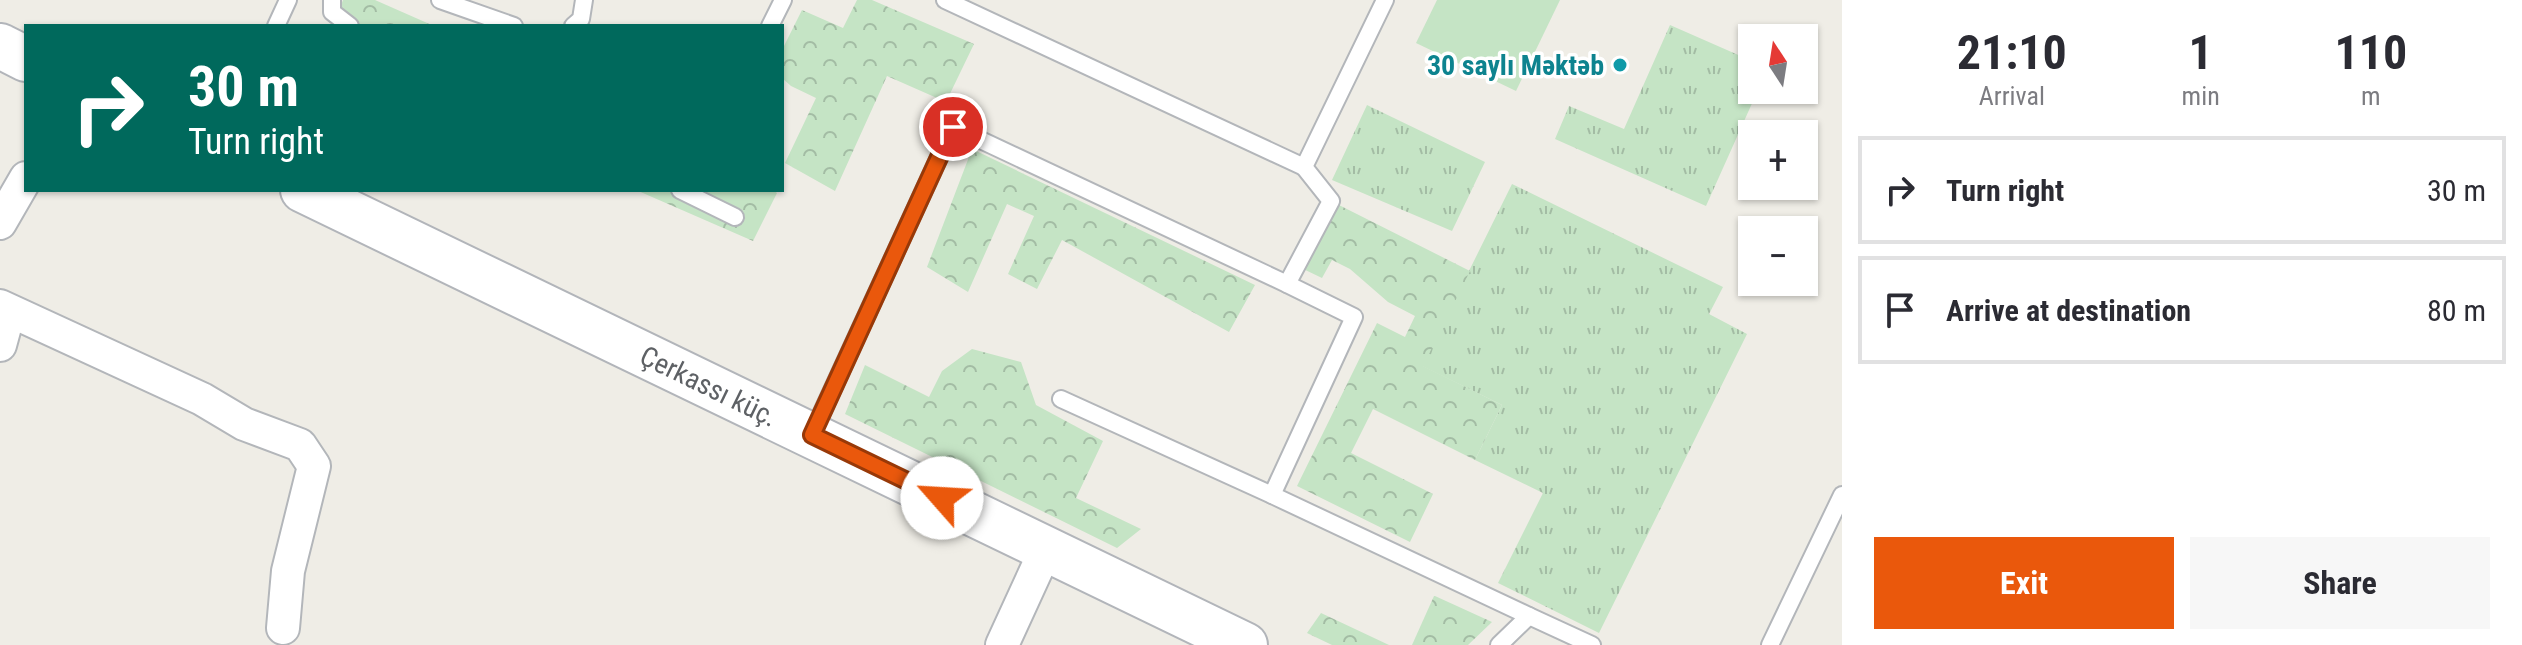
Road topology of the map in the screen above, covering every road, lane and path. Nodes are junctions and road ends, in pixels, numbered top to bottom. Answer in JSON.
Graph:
{"nodes":[{"id":1,"x":288,"y":0,"type":"edge"},
{"id":2,"x":332,"y":0,"type":"edge"},
{"id":3,"x":440,"y":0,"type":"edge"},
{"id":4,"x":584,"y":0,"type":"edge"},
{"id":5,"x":783,"y":0,"type":"edge"},
{"id":6,"x":945,"y":0,"type":"edge"},
{"id":7,"x":1385,"y":0,"type":"edge"},
{"id":8,"x":277,"y":24,"type":"edge"},
{"id":9,"x":347,"y":24,"type":"edge"},
{"id":10,"x":508,"y":24,"type":"edge"},
{"id":11,"x":575,"y":24,"type":"edge"},
{"id":12,"x":771,"y":24,"type":"edge"},
{"id":13,"x":0,"y":46,"type":"edge"},
{"id":14,"x":24,"y":58,"type":"edge"},
{"id":15,"x":1304,"y":167,"type":"junction"},
{"id":16,"x":24,"y":181,"type":"edge"},
{"id":17,"x":307,"y":192,"type":"edge"},
{"id":18,"x":684,"y":192,"type":"edge"},
{"id":19,"x":735,"y":217,"type":"dead end"},
{"id":20,"x":0,"y":223,"type":"edge"},
{"id":21,"x":1287,"y":284,"type":"junction"},
{"id":22,"x":4,"y":309,"type":"edge"},
{"id":23,"x":0,"y":345,"type":"edge"},
{"id":24,"x":1061,"y":399,"type":"dead end"},
{"id":25,"x":812,"y":435,"type":"junction"},
{"id":26,"x":1272,"y":495,"type":"junction"},
{"id":27,"x":1842,"y":495,"type":"edge"},
{"id":28,"x":1046,"y":549,"type":"junction"},
{"id":29,"x":1529,"y":616,"type":"junction"},
{"id":30,"x":283,"y":628,"type":"dead end"},
{"id":31,"x":1002,"y":645,"type":"edge"},
{"id":32,"x":1245,"y":645,"type":"edge"},
{"id":33,"x":1499,"y":645,"type":"edge"},
{"id":34,"x":1592,"y":645,"type":"edge"},
{"id":35,"x":1770,"y":645,"type":"edge"}],
"edges":[{"from":1,"to":8,"type":"lane"},
{"from":2,"to":9,"type":"lane"},
{"from":3,"to":10,"type":"lane"},
{"from":4,"to":11,"type":"lane"},
{"from":5,"to":12,"type":"lane"},
{"from":6,"to":15,"type":"lane"},
{"from":7,"to":15,"type":"lane"},
{"from":13,"to":14,"type":"street"},
{"from":15,"to":21,"type":"lane"},
{"from":16,"to":20,"type":"street"},
{"from":17,"to":25,"type":"street","name":"Çerkassı küç."},
{"from":18,"to":19,"type":"lane"},
{"from":21,"to":25,"type":"lane"},
{"from":21,"to":26,"type":"lane"},
{"from":22,"to":23,"type":"street"},
{"from":22,"to":30,"type":"street"},
{"from":24,"to":26,"type":"lane"},
{"from":25,"to":28,"type":"street","name":"Çerkassı küç."},
{"from":26,"to":29,"type":"lane"},
{"from":27,"to":35,"type":"lane"},
{"from":28,"to":31,"type":"street"},
{"from":28,"to":32,"type":"street","name":"Çerkassı küç."},
{"from":29,"to":33,"type":"lane"},
{"from":29,"to":34,"type":"lane"}]}
